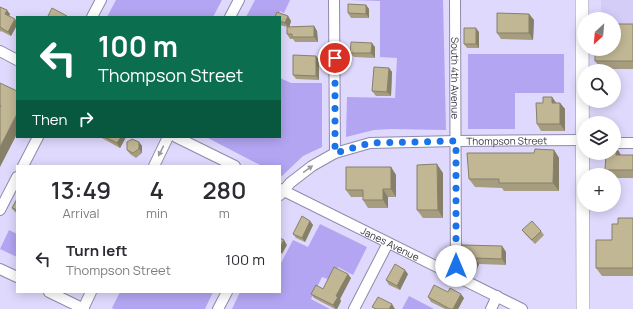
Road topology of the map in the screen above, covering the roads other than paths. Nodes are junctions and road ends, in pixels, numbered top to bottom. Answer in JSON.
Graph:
{"nodes":[{"id":1,"x":101,"y":0,"type":"edge"},
{"id":2,"x":239,"y":0,"type":"edge"},
{"id":3,"x":334,"y":0,"type":"edge"},
{"id":4,"x":455,"y":0,"type":"edge"},
{"id":5,"x":582,"y":0,"type":"edge"},
{"id":6,"x":93,"y":16,"type":"edge"},
{"id":7,"x":231,"y":16,"type":"edge"},
{"id":8,"x":0,"y":52,"type":"edge"},
{"id":9,"x":16,"y":60,"type":"edge"},
{"id":10,"x":583,"y":116,"type":"edge"},
{"id":11,"x":37,"y":138,"type":"edge"},
{"id":12,"x":168,"y":138,"type":"edge"},
{"id":13,"x":178,"y":138,"type":"edge"},
{"id":14,"x":577,"y":140,"type":"edge"},
{"id":15,"x":456,"y":141,"type":"junction"},
{"id":16,"x":621,"y":143,"type":"edge"},
{"id":17,"x":633,"y":143,"type":"edge"},
{"id":18,"x":335,"y":153,"type":"junction"},
{"id":19,"x":583,"y":160,"type":"edge"},
{"id":20,"x":24,"y":165,"type":"edge"},
{"id":21,"x":154,"y":165,"type":"edge"},
{"id":22,"x":233,"y":165,"type":"edge"},
{"id":23,"x":16,"y":179,"type":"edge"},
{"id":24,"x":281,"y":191,"type":"edge"},
{"id":25,"x":0,"y":210,"type":"edge"},
{"id":26,"x":388,"y":243,"type":"junction"},
{"id":27,"x":0,"y":269,"type":"edge"},
{"id":28,"x":456,"y":276,"type":"junction"},
{"id":29,"x":16,"y":277,"type":"edge"},
{"id":30,"x":51,"y":293,"type":"edge"},
{"id":31,"x":91,"y":293,"type":"edge"},
{"id":32,"x":226,"y":293,"type":"edge"},
{"id":33,"x":497,"y":296,"type":"junction"},
{"id":34,"x":83,"y":309,"type":"edge"},
{"id":35,"x":218,"y":309,"type":"edge"},
{"id":36,"x":354,"y":309,"type":"edge"},
{"id":37,"x":491,"y":309,"type":"edge"},
{"id":38,"x":522,"y":309,"type":"edge"},
{"id":39,"x":583,"y":309,"type":"edge"}],
"edges":[{"from":1,"to":6,"type":"street"},
{"from":2,"to":7,"type":"street"},
{"from":3,"to":18,"type":"street"},
{"from":4,"to":15,"type":"street","name":"South 4th Avenue"},
{"from":5,"to":10,"type":"main road"},
{"from":8,"to":9,"type":"street"},
{"from":11,"to":20,"type":"street"},
{"from":12,"to":21,"type":"street","one_way":true},
{"from":13,"to":22,"type":"street"},
{"from":14,"to":15,"type":"street","name":"Thompson Street"},
{"from":15,"to":18,"type":"street","name":"Thompson Street"},
{"from":15,"to":28,"type":"street","name":"South 4th Avenue"},
{"from":16,"to":17,"type":"street"},
{"from":24,"to":18,"type":"street","name":"Thompson Street","one_way":true},
{"from":19,"to":39,"type":"main road"},
{"from":23,"to":25,"type":"street"},
{"from":24,"to":26,"type":"street","name":"Janes Avenue"},
{"from":26,"to":28,"type":"street","name":"Janes Avenue"},
{"from":26,"to":36,"type":"street"},
{"from":27,"to":29,"type":"street"},
{"from":28,"to":33,"type":"street","name":"Janes Avenue"},
{"from":30,"to":34,"type":"street"},
{"from":31,"to":34,"type":"street"},
{"from":32,"to":35,"type":"street"},
{"from":33,"to":37,"type":"street"},
{"from":33,"to":38,"type":"street","name":"Janes Avenue"}]}
